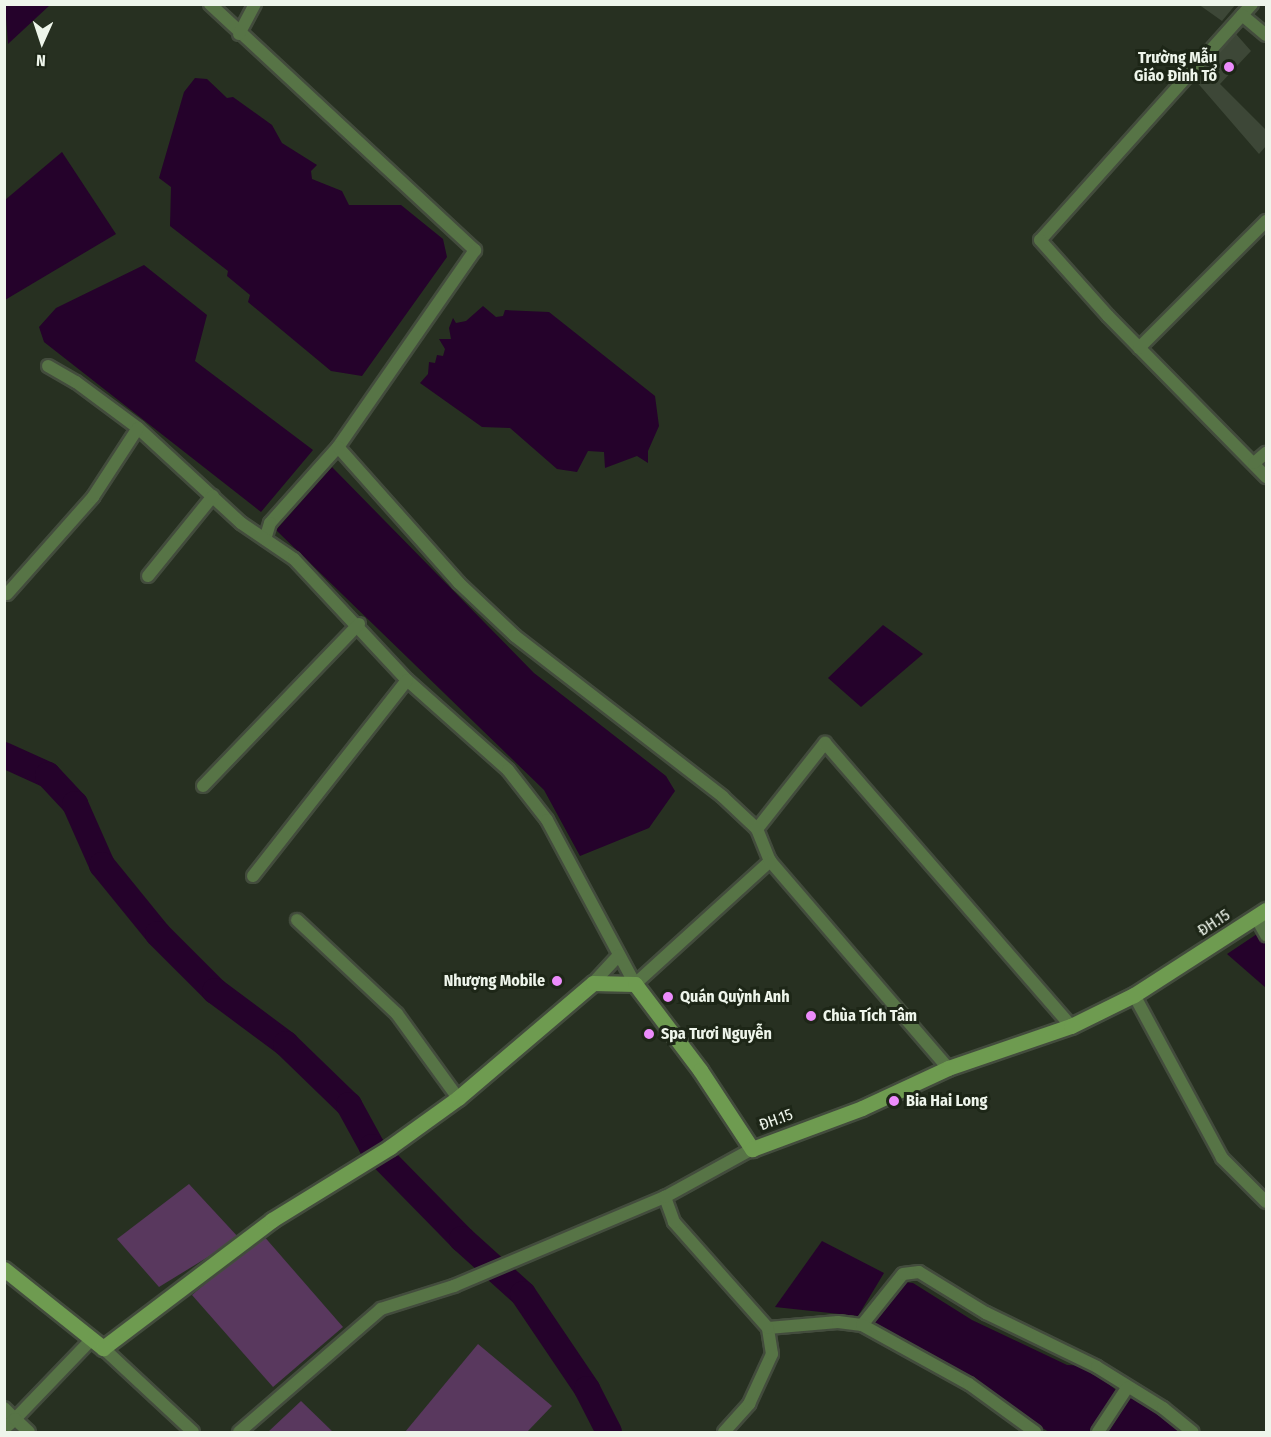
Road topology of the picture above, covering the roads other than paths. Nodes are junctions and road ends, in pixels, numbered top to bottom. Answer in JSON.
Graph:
{"nodes":[{"id":1,"x":210,"y":4,"type":"edge"},
{"id":2,"x":255,"y":4,"type":"edge"},
{"id":3,"x":1252,"y":4,"type":"edge"},
{"id":4,"x":1242,"y":15,"type":"junction"},
{"id":5,"x":239,"y":34,"type":"junction"},
{"id":6,"x":1266,"y":35,"type":"edge"},
{"id":7,"x":1266,"y":221,"type":"edge"},
{"id":8,"x":1139,"y":348,"type":"junction"},
{"id":9,"x":48,"y":366,"type":"dead end"},
{"id":10,"x":138,"y":428,"type":"junction"},
{"id":11,"x":338,"y":447,"type":"junction"},
{"id":12,"x":1266,"y":453,"type":"edge"},
{"id":13,"x":1254,"y":463,"type":"junction"},
{"id":14,"x":1266,"y":477,"type":"edge"},
{"id":15,"x":213,"y":496,"type":"junction"},
{"id":16,"x":265,"y":539,"type":"junction"},
{"id":17,"x":148,"y":576,"type":"dead end"},
{"id":18,"x":7,"y":594,"type":"dead end"},
{"id":19,"x":359,"y":624,"type":"junction"},
{"id":20,"x":407,"y":680,"type":"junction"},
{"id":21,"x":203,"y":786,"type":"dead end"},
{"id":22,"x":757,"y":829,"type":"junction"},
{"id":23,"x":770,"y":861,"type":"junction"},
{"id":24,"x":253,"y":876,"type":"dead end"},
{"id":25,"x":1261,"y":917,"type":"edge"},
{"id":26,"x":297,"y":920,"type":"dead end"},
{"id":27,"x":1266,"y":935,"type":"edge"},
{"id":28,"x":619,"y":956,"type":"junction"},
{"id":29,"x":593,"y":983,"type":"junction"},
{"id":30,"x":635,"y":984,"type":"junction"},
{"id":31,"x":1134,"y":995,"type":"junction"},
{"id":32,"x":1071,"y":1026,"type":"junction"},
{"id":33,"x":948,"y":1068,"type":"junction"},
{"id":34,"x":459,"y":1098,"type":"junction"},
{"id":35,"x":752,"y":1149,"type":"junction"},
{"id":36,"x":665,"y":1197,"type":"junction"},
{"id":37,"x":1266,"y":1202,"type":"edge"},
{"id":38,"x":7,"y":1275,"type":"edge"},
{"id":39,"x":865,"y":1322,"type":"junction"},
{"id":40,"x":768,"y":1328,"type":"junction"},
{"id":41,"x":96,"y":1345,"type":"junction"},
{"id":42,"x":1126,"y":1389,"type":"junction"},
{"id":43,"x":4,"y":1408,"type":"edge"},
{"id":44,"x":15,"y":1419,"type":"junction"},
{"id":45,"x":4,"y":1429,"type":"edge"},
{"id":46,"x":29,"y":1432,"type":"edge"},
{"id":47,"x":193,"y":1432,"type":"edge"},
{"id":48,"x":239,"y":1432,"type":"edge"},
{"id":49,"x":724,"y":1432,"type":"edge"},
{"id":50,"x":1035,"y":1432,"type":"edge"},
{"id":51,"x":1098,"y":1432,"type":"edge"},
{"id":52,"x":1193,"y":1432,"type":"edge"}],
"edges":[{"from":1,"to":5,"type":"street"},
{"from":2,"to":5,"type":"street"},
{"from":3,"to":4,"type":"street"},
{"from":4,"to":6,"type":"street"},
{"from":4,"to":8,"type":"street"},
{"from":5,"to":11,"type":"street"},
{"from":7,"to":8,"type":"street"},
{"from":8,"to":13,"type":"street"},
{"from":9,"to":10,"type":"street"},
{"from":10,"to":15,"type":"street"},
{"from":10,"to":18,"type":"street"},
{"from":11,"to":16,"type":"street"},
{"from":11,"to":22,"type":"street"},
{"from":12,"to":13,"type":"street"},
{"from":13,"to":14,"type":"street"},
{"from":15,"to":16,"type":"street"},
{"from":15,"to":17,"type":"street"},
{"from":16,"to":19,"type":"street"},
{"from":19,"to":20,"type":"street"},
{"from":19,"to":21,"type":"street"},
{"from":20,"to":24,"type":"street"},
{"from":20,"to":28,"type":"street"},
{"from":22,"to":23,"type":"street"},
{"from":22,"to":32,"type":"street"},
{"from":23,"to":30,"type":"street"},
{"from":23,"to":33,"type":"street"},
{"from":25,"to":27,"type":"street"},
{"from":25,"to":31,"type":"main road","name":"ĐH.15","number":"ĐH.15"},
{"from":26,"to":34,"type":"street"},
{"from":28,"to":29,"type":"street"},
{"from":28,"to":30,"type":"street"},
{"from":29,"to":30,"type":"main road"},
{"from":29,"to":34,"type":"main road"},
{"from":30,"to":35,"type":"main road","name":"ĐH.15","number":"ĐH.15"},
{"from":31,"to":32,"type":"main road","name":"ĐH.15","number":"ĐH.15"},
{"from":31,"to":37,"type":"street"},
{"from":32,"to":33,"type":"main road","name":"ĐH.15","number":"ĐH.15"},
{"from":33,"to":35,"type":"main road","name":"ĐH.15","number":"ĐH.15"},
{"from":34,"to":41,"type":"main road"},
{"from":35,"to":36,"type":"street"},
{"from":36,"to":40,"type":"street"},
{"from":36,"to":48,"type":"street"},
{"from":38,"to":41,"type":"main road"},
{"from":39,"to":40,"type":"street"},
{"from":39,"to":42,"type":"street"},
{"from":39,"to":50,"type":"street"},
{"from":40,"to":49,"type":"street"},
{"from":41,"to":44,"type":"street"},
{"from":41,"to":47,"type":"street"},
{"from":42,"to":51,"type":"street"},
{"from":42,"to":52,"type":"street"},
{"from":43,"to":44,"type":"street"},
{"from":44,"to":45,"type":"street"},
{"from":44,"to":46,"type":"street"}]}
